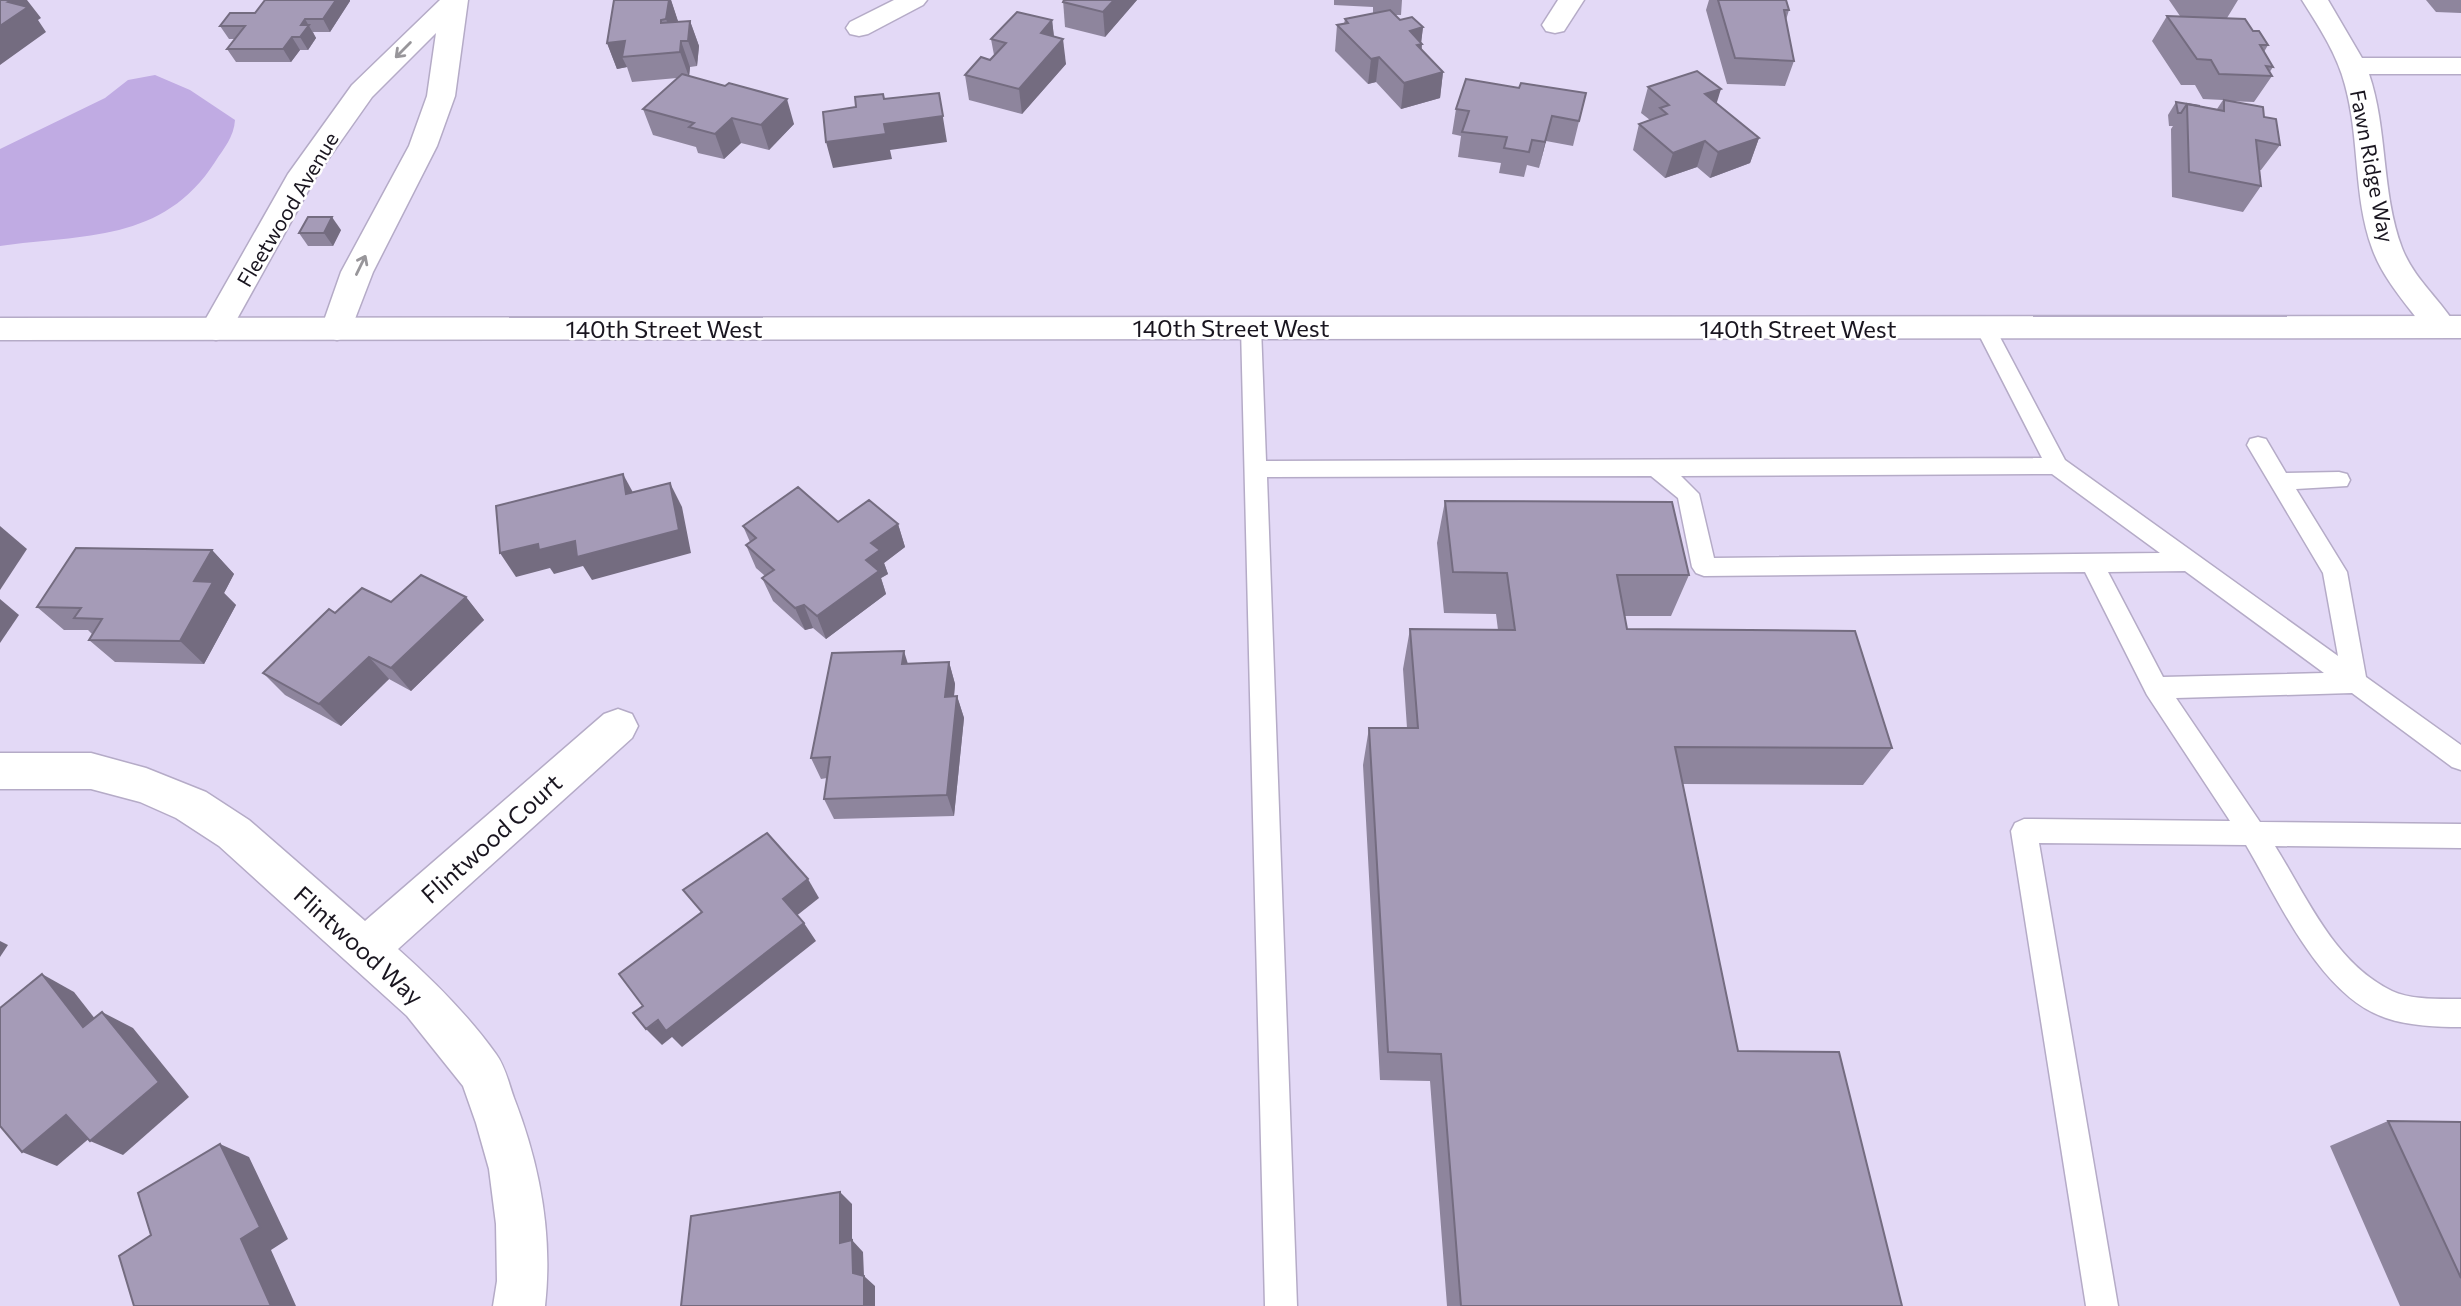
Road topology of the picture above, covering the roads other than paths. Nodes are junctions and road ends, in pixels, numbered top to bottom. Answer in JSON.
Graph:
{"nodes":[{"id":1,"x":915,"y":0,"type":"edge"},
{"id":2,"x":1571,"y":0,"type":"edge"},
{"id":3,"x":2315,"y":0,"type":"edge"},
{"id":4,"x":454,"y":2,"type":"edge"},
{"id":5,"x":1555,"y":25,"type":"dead end"},
{"id":6,"x":859,"y":28,"type":"dead end"},
{"id":7,"x":2353,"y":66,"type":"junction"},
{"id":8,"x":2461,"y":66,"type":"edge"},
{"id":9,"x":1251,"y":327,"type":"junction"},
{"id":10,"x":2451,"y":327,"type":"edge"},
{"id":11,"x":0,"y":329,"type":"edge"},
{"id":12,"x":216,"y":329,"type":"junction"},
{"id":13,"x":337,"y":329,"type":"junction"},
{"id":14,"x":1986,"y":329,"type":"junction"},
{"id":15,"x":2461,"y":354,"type":"edge"},
{"id":16,"x":2258,"y":445,"type":"dead end"},
{"id":17,"x":2057,"y":466,"type":"junction"},
{"id":18,"x":1656,"y":468,"type":"junction"},
{"id":19,"x":1255,"y":469,"type":"junction"},
{"id":20,"x":2339,"y":480,"type":"dead end"},
{"id":21,"x":2280,"y":481,"type":"junction"},
{"id":22,"x":2091,"y":562,"type":"junction"},
{"id":23,"x":2188,"y":562,"type":"junction"},
{"id":24,"x":2355,"y":683,"type":"junction"},
{"id":25,"x":2156,"y":688,"type":"junction"},
{"id":26,"x":618,"y":726,"type":"dead end"},
{"id":27,"x":2461,"y":760,"type":"edge"},
{"id":28,"x":0,"y":771,"type":"edge"},
{"id":29,"x":2254,"y":835,"type":"junction"},
{"id":30,"x":2461,"y":836,"type":"edge"},
{"id":31,"x":365,"y":950,"type":"junction"},
{"id":32,"x":2461,"y":1013,"type":"edge"},
{"id":33,"x":519,"y":1306,"type":"edge"},
{"id":34,"x":1281,"y":1306,"type":"edge"},
{"id":35,"x":2102,"y":1306,"type":"edge"}],
"edges":[{"from":1,"to":6,"type":"street"},
{"from":2,"to":5,"type":"street"},
{"from":3,"to":7,"type":"street","name":"Fawn Ridge Way"},
{"from":4,"to":12,"type":"street","name":"Fleetwood Avenue","one_way":true},
{"from":13,"to":4,"type":"street","name":"Fleetwood Avenue","one_way":true},
{"from":7,"to":8,"type":"street"},
{"from":7,"to":10,"type":"street","name":"Fawn Ridge Way"},
{"from":9,"to":13,"type":"street","name":"140th Street West"},
{"from":9,"to":14,"type":"street","name":"140th Street West"},
{"from":9,"to":19,"type":"lane"},
{"from":10,"to":14,"type":"street","name":"140th Street West"},
{"from":10,"to":15,"type":"street","name":"Fawn Ridge Way"},
{"from":11,"to":12,"type":"street","name":"140th Street West"},
{"from":12,"to":13,"type":"street","name":"140th Street West"},
{"from":14,"to":17,"type":"lane"},
{"from":16,"to":21,"type":"lane"},
{"from":17,"to":18,"type":"lane"},
{"from":17,"to":23,"type":"lane"},
{"from":18,"to":19,"type":"lane"},
{"from":18,"to":22,"type":"lane"},
{"from":19,"to":34,"type":"lane"},
{"from":20,"to":21,"type":"lane"},
{"from":21,"to":24,"type":"lane"},
{"from":22,"to":23,"type":"lane"},
{"from":22,"to":25,"type":"lane"},
{"from":23,"to":24,"type":"lane"},
{"from":24,"to":25,"type":"lane"},
{"from":24,"to":27,"type":"lane"},
{"from":25,"to":29,"type":"lane"},
{"from":26,"to":31,"type":"street","name":"Flintwood Court"},
{"from":28,"to":31,"type":"street","name":"Flintwood Way"},
{"from":29,"to":30,"type":"lane"},
{"from":29,"to":32,"type":"lane"},
{"from":29,"to":35,"type":"lane"},
{"from":31,"to":33,"type":"street","name":"Flintwood Way"}]}
